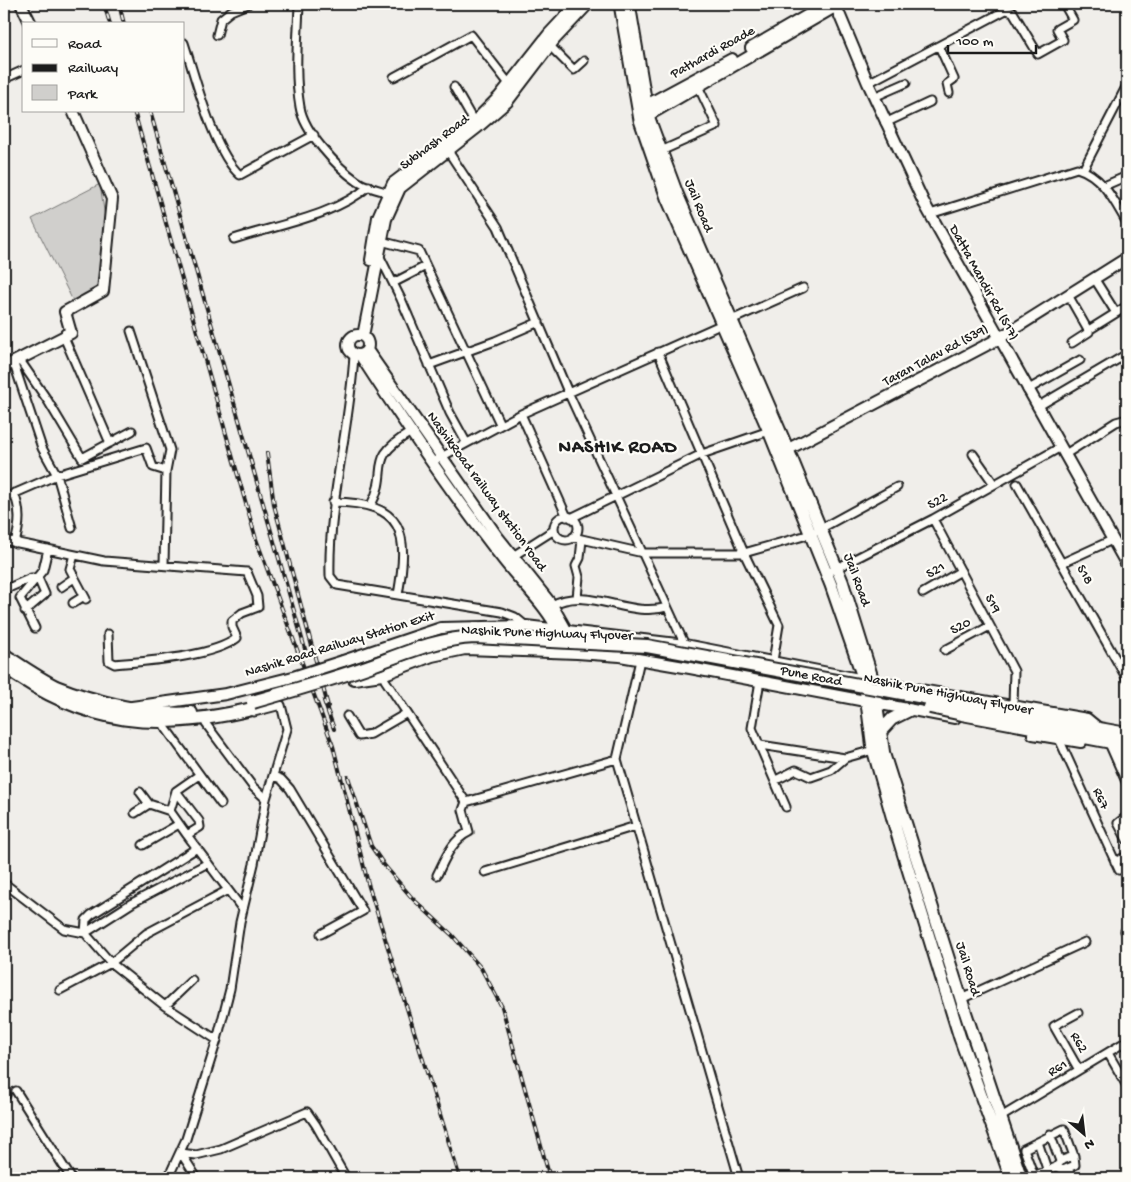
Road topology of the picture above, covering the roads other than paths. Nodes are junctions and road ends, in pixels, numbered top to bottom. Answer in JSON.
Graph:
{"nodes":[{"id":1,"x":21,"y":4,"type":"edge"},
{"id":2,"x":248,"y":4,"type":"edge"},
{"id":3,"x":298,"y":4,"type":"edge"},
{"id":4,"x":576,"y":4,"type":"edge"},
{"id":5,"x":588,"y":4,"type":"edge"},
{"id":6,"x":620,"y":4,"type":"edge"},
{"id":7,"x":629,"y":4,"type":"edge"},
{"id":8,"x":835,"y":4,"type":"edge"},
{"id":9,"x":1064,"y":4,"type":"edge"},
{"id":10,"x":30,"y":22,"type":"edge"},
{"id":11,"x":217,"y":35,"type":"dead end"},
{"id":12,"x":185,"y":46,"type":"edge"},
{"id":13,"x":550,"y":46,"type":"junction"},
{"id":14,"x":938,"y":46,"type":"junction"},
{"id":15,"x":584,"y":60,"type":"dead end"},
{"id":16,"x":22,"y":71,"type":"edge"},
{"id":17,"x":394,"y":77,"type":"dead end"},
{"id":18,"x":4,"y":79,"type":"edge"},
{"id":19,"x":868,"y":83,"type":"junction"},
{"id":20,"x":906,"y":83,"type":"dead end"},
{"id":21,"x":510,"y":85,"type":"junction"},
{"id":22,"x":698,"y":86,"type":"junction"},
{"id":23,"x":1127,"y":86,"type":"edge"},
{"id":24,"x":454,"y":87,"type":"dead end"},
{"id":25,"x":949,"y":93,"type":"dead end"},
{"id":26,"x":874,"y":97,"type":"junction"},
{"id":27,"x":930,"y":102,"type":"dead end"},
{"id":28,"x":73,"y":112,"type":"edge"},
{"id":29,"x":643,"y":113,"type":"junction"},
{"id":30,"x":474,"y":122,"type":"junction"},
{"id":31,"x":886,"y":123,"type":"junction"},
{"id":32,"x":314,"y":135,"type":"junction"},
{"id":33,"x":446,"y":147,"type":"junction"},
{"id":34,"x":661,"y":151,"type":"junction"},
{"id":35,"x":1083,"y":170,"type":"junction"},
{"id":36,"x":1127,"y":176,"type":"edge"},
{"id":37,"x":369,"y":186,"type":"junction"},
{"id":38,"x":1104,"y":186,"type":"junction"},
{"id":39,"x":389,"y":193,"type":"junction"},
{"id":40,"x":930,"y":214,"type":"junction"},
{"id":41,"x":1127,"y":223,"type":"edge"},
{"id":42,"x":234,"y":239,"type":"dead end"},
{"id":43,"x":381,"y":241,"type":"junction"},
{"id":44,"x":379,"y":254,"type":"junction"},
{"id":45,"x":1127,"y":258,"type":"edge"},
{"id":46,"x":426,"y":266,"type":"junction"},
{"id":47,"x":1094,"y":278,"type":"junction"},
{"id":48,"x":394,"y":283,"type":"junction"},
{"id":49,"x":803,"y":288,"type":"dead end"},
{"id":50,"x":1068,"y":295,"type":"junction"},
{"id":51,"x":1127,"y":306,"type":"edge"},
{"id":52,"x":1116,"y":313,"type":"junction"},
{"id":53,"x":726,"y":321,"type":"junction"},
{"id":54,"x":539,"y":322,"type":"junction"},
{"id":55,"x":1092,"y":328,"type":"dead end"},
{"id":56,"x":130,"y":331,"type":"dead end"},
{"id":57,"x":360,"y":335,"type":"junction"},
{"id":58,"x":64,"y":336,"type":"junction"},
{"id":59,"x":998,"y":339,"type":"junction"},
{"id":60,"x":1072,"y":343,"type":"dead end"},
{"id":61,"x":464,"y":352,"type":"junction"},
{"id":62,"x":658,"y":352,"type":"junction"},
{"id":63,"x":360,"y":353,"type":"junction"},
{"id":64,"x":1127,"y":354,"type":"edge"},
{"id":65,"x":16,"y":360,"type":"junction"},
{"id":66,"x":1080,"y":360,"type":"dead end"},
{"id":67,"x":429,"y":366,"type":"junction"},
{"id":68,"x":4,"y":367,"type":"edge"},
{"id":69,"x":1027,"y":390,"type":"junction"},
{"id":70,"x":568,"y":392,"type":"junction"},
{"id":71,"x":1037,"y":407,"type":"junction"},
{"id":72,"x":521,"y":414,"type":"junction"},
{"id":73,"x":1127,"y":419,"type":"edge"},
{"id":74,"x":500,"y":424,"type":"junction"},
{"id":75,"x":132,"y":431,"type":"dead end"},
{"id":76,"x":769,"y":431,"type":"junction"},
{"id":77,"x":411,"y":432,"type":"junction"},
{"id":78,"x":466,"y":442,"type":"junction"},
{"id":79,"x":110,"y":443,"type":"junction"},
{"id":80,"x":1061,"y":451,"type":"junction"},
{"id":81,"x":783,"y":452,"type":"junction"},
{"id":82,"x":702,"y":454,"type":"junction"},
{"id":83,"x":973,"y":454,"type":"dead end"},
{"id":84,"x":437,"y":459,"type":"junction"},
{"id":85,"x":166,"y":472,"type":"junction"},
{"id":86,"x":56,"y":475,"type":"junction"},
{"id":87,"x":994,"y":484,"type":"junction"},
{"id":88,"x":1017,"y":484,"type":"dead end"},
{"id":89,"x":896,"y":487,"type":"dead end"},
{"id":90,"x":14,"y":493,"type":"junction"},
{"id":91,"x":615,"y":494,"type":"junction"},
{"id":92,"x":4,"y":498,"type":"edge"},
{"id":93,"x":334,"y":502,"type":"junction"},
{"id":94,"x":372,"y":505,"type":"junction"},
{"id":95,"x":569,"y":517,"type":"junction"},
{"id":96,"x":932,"y":519,"type":"junction"},
{"id":97,"x":72,"y":528,"type":"dead end"},
{"id":98,"x":554,"y":530,"type":"junction"},
{"id":99,"x":815,"y":532,"type":"junction"},
{"id":100,"x":573,"y":537,"type":"junction"},
{"id":101,"x":4,"y":540,"type":"edge"},
{"id":102,"x":582,"y":540,"type":"junction"},
{"id":103,"x":1112,"y":540,"type":"junction"},
{"id":104,"x":16,"y":543,"type":"junction"},
{"id":105,"x":1123,"y":548,"type":"edge"},
{"id":106,"x":48,"y":549,"type":"junction"},
{"id":107,"x":744,"y":553,"type":"junction"},
{"id":108,"x":74,"y":554,"type":"junction"},
{"id":109,"x":643,"y":554,"type":"junction"},
{"id":110,"x":508,"y":559,"type":"junction"},
{"id":111,"x":1062,"y":562,"type":"junction"},
{"id":112,"x":164,"y":565,"type":"junction"},
{"id":113,"x":1127,"y":565,"type":"edge"},
{"id":114,"x":831,"y":570,"type":"junction"},
{"id":115,"x":961,"y":571,"type":"junction"},
{"id":116,"x":38,"y":578,"type":"junction"},
{"id":117,"x":74,"y":578,"type":"junction"},
{"id":118,"x":61,"y":587,"type":"dead end"},
{"id":119,"x":4,"y":590,"type":"edge"},
{"id":120,"x":923,"y":593,"type":"dead end"},
{"id":121,"x":398,"y":595,"type":"junction"},
{"id":122,"x":577,"y":598,"type":"junction"},
{"id":123,"x":73,"y":603,"type":"dead end"},
{"id":124,"x":552,"y":605,"type":"junction"},
{"id":125,"x":667,"y":607,"type":"junction"},
{"id":126,"x":25,"y":611,"type":"junction"},
{"id":127,"x":526,"y":626,"type":"junction"},
{"id":128,"x":990,"y":626,"type":"junction"},
{"id":129,"x":35,"y":628,"type":"dead end"},
{"id":130,"x":562,"y":630,"type":"junction"},
{"id":131,"x":108,"y":634,"type":"dead end"},
{"id":132,"x":685,"y":645,"type":"junction"},
{"id":133,"x":945,"y":650,"type":"dead end"},
{"id":134,"x":573,"y":653,"type":"junction"},
{"id":135,"x":4,"y":655,"type":"edge"},
{"id":136,"x":640,"y":660,"type":"junction"},
{"id":137,"x":773,"y":661,"type":"junction"},
{"id":138,"x":4,"y":666,"type":"edge"},
{"id":139,"x":4,"y":673,"type":"edge"},
{"id":140,"x":383,"y":677,"type":"junction"},
{"id":141,"x":354,"y":679,"type":"junction"},
{"id":142,"x":1127,"y":679,"type":"edge"},
{"id":143,"x":868,"y":680,"type":"junction"},
{"id":144,"x":760,"y":682,"type":"junction"},
{"id":145,"x":872,"y":704,"type":"junction"},
{"id":146,"x":254,"y":705,"type":"junction"},
{"id":147,"x":1012,"y":705,"type":"junction"},
{"id":148,"x":131,"y":707,"type":"junction"},
{"id":149,"x":965,"y":709,"type":"junction"},
{"id":150,"x":910,"y":710,"type":"junction"},
{"id":151,"x":407,"y":713,"type":"junction"},
{"id":152,"x":347,"y":716,"type":"dead end"},
{"id":153,"x":206,"y":724,"type":"junction"},
{"id":154,"x":165,"y":727,"type":"junction"},
{"id":155,"x":1098,"y":728,"type":"junction"},
{"id":156,"x":880,"y":732,"type":"junction"},
{"id":157,"x":1127,"y":734,"type":"edge"},
{"id":158,"x":1059,"y":739,"type":"junction"},
{"id":159,"x":1108,"y":741,"type":"junction"},
{"id":160,"x":760,"y":745,"type":"junction"},
{"id":161,"x":1127,"y":745,"type":"edge"},
{"id":162,"x":876,"y":746,"type":"junction"},
{"id":163,"x":845,"y":758,"type":"junction"},
{"id":164,"x":617,"y":759,"type":"junction"},
{"id":165,"x":1127,"y":770,"type":"edge"},
{"id":166,"x":199,"y":775,"type":"junction"},
{"id":167,"x":273,"y":776,"type":"junction"},
{"id":168,"x":776,"y":780,"type":"junction"},
{"id":169,"x":1127,"y":784,"type":"edge"},
{"id":170,"x":140,"y":792,"type":"dead end"},
{"id":171,"x":176,"y":792,"type":"junction"},
{"id":172,"x":266,"y":800,"type":"junction"},
{"id":173,"x":466,"y":802,"type":"junction"},
{"id":174,"x":149,"y":804,"type":"junction"},
{"id":175,"x":221,"y":804,"type":"dead end"},
{"id":176,"x":786,"y":807,"type":"dead end"},
{"id":177,"x":170,"y":811,"type":"junction"},
{"id":178,"x":135,"y":813,"type":"dead end"},
{"id":179,"x":1127,"y":816,"type":"edge"},
{"id":180,"x":179,"y":824,"type":"junction"},
{"id":181,"x":636,"y":826,"type":"junction"},
{"id":182,"x":187,"y":835,"type":"junction"},
{"id":183,"x":1127,"y":840,"type":"edge"},
{"id":184,"x":143,"y":845,"type":"dead end"},
{"id":185,"x":197,"y":848,"type":"junction"},
{"id":186,"x":1127,"y":856,"type":"edge"},
{"id":187,"x":1115,"y":862,"type":"junction"},
{"id":188,"x":208,"y":863,"type":"junction"},
{"id":189,"x":1119,"y":870,"type":"dead end"},
{"id":190,"x":485,"y":872,"type":"dead end"},
{"id":191,"x":437,"y":875,"type":"dead end"},
{"id":192,"x":4,"y":883,"type":"edge"},
{"id":193,"x":228,"y":890,"type":"junction"},
{"id":194,"x":243,"y":910,"type":"junction"},
{"id":195,"x":85,"y":933,"type":"junction"},
{"id":196,"x":321,"y":934,"type":"dead end"},
{"id":197,"x":1084,"y":942,"type":"dead end"},
{"id":198,"x":111,"y":963,"type":"junction"},
{"id":199,"x":192,"y":980,"type":"dead end"},
{"id":200,"x":60,"y":990,"type":"dead end"},
{"id":201,"x":961,"y":999,"type":"junction"},
{"id":202,"x":165,"y":1006,"type":"junction"},
{"id":203,"x":1078,"y":1013,"type":"dead end"},
{"id":204,"x":217,"y":1040,"type":"junction"},
{"id":205,"x":1127,"y":1041,"type":"edge"},
{"id":206,"x":1108,"y":1053,"type":"junction"},
{"id":207,"x":1079,"y":1070,"type":"junction"},
{"id":208,"x":1127,"y":1086,"type":"edge"},
{"id":209,"x":16,"y":1091,"type":"dead end"},
{"id":210,"x":1001,"y":1117,"type":"junction"},
{"id":211,"x":1050,"y":1134,"type":"junction"},
{"id":212,"x":1038,"y":1142,"type":"junction"},
{"id":213,"x":181,"y":1153,"type":"junction"},
{"id":214,"x":1074,"y":1156,"type":"junction"},
{"id":215,"x":1058,"y":1164,"type":"junction"},
{"id":216,"x":1068,"y":1168,"type":"junction"},
{"id":217,"x":1048,"y":1170,"type":"junction"},
{"id":218,"x":1019,"y":1177,"type":"edge"},
{"id":219,"x":71,"y":1178,"type":"edge"},
{"id":220,"x":168,"y":1178,"type":"edge"},
{"id":221,"x":197,"y":1178,"type":"edge"},
{"id":222,"x":346,"y":1178,"type":"edge"},
{"id":223,"x":739,"y":1178,"type":"edge"},
{"id":224,"x":1050,"y":1178,"type":"edge"},
{"id":225,"x":1072,"y":1178,"type":"edge"}],
"edges":[{"from":1,"to":10,"type":"main road"},
{"from":2,"to":11,"type":"street"},
{"from":3,"to":32,"type":"street"},
{"from":4,"to":21,"type":"main road","name":"Subhash Road"},
{"from":5,"to":13,"type":"main road","name":"Subhash Road"},
{"from":6,"to":29,"type":"main road"},
{"from":7,"to":29,"type":"main road","name":"Jail Road"},
{"from":8,"to":19,"type":"main road","name":"Datta Mandir Rd (S17)"},
{"from":8,"to":22,"type":"main road"},
{"from":8,"to":29,"type":"main road","name":"Pathardi Roade"},
{"from":9,"to":14,"type":"street"},
{"from":12,"to":32,"type":"street"},
{"from":13,"to":15,"type":"street"},
{"from":13,"to":33,"type":"main road","name":"Subhash Road"},
{"from":14,"to":19,"type":"street"},
{"from":14,"to":25,"type":"street"},
{"from":16,"to":18,"type":"street"},
{"from":17,"to":21,"type":"street"},
{"from":19,"to":26,"type":"main road","name":"Datta Mandir Rd (S17)"},
{"from":20,"to":26,"type":"street"},
{"from":21,"to":30,"type":"main road","name":"Subhash Road"},
{"from":22,"to":29,"type":"main road"},
{"from":22,"to":34,"type":"street"},
{"from":23,"to":35,"type":"street"},
{"from":24,"to":30,"type":"street"},
{"from":26,"to":31,"type":"main road","name":"Datta Mandir Rd (S17)"},
{"from":27,"to":31,"type":"street"},
{"from":28,"to":58,"type":"main road"},
{"from":29,"to":34,"type":"main road","name":"Jail Road"},
{"from":29,"to":53,"type":"main road","name":"Jail Road"},
{"from":30,"to":33,"type":"main road","name":"Subhash Road"},
{"from":31,"to":40,"type":"main road","name":"Datta Mandir Rd (S17)"},
{"from":32,"to":37,"type":"street"},
{"from":33,"to":39,"type":"main road","name":"Subhash Road"},
{"from":33,"to":43,"type":"main road","name":"Subhash Road"},
{"from":33,"to":54,"type":"street"},
{"from":34,"to":53,"type":"main road","name":"Jail Road"},
{"from":35,"to":38,"type":"street"},
{"from":35,"to":40,"type":"street"},
{"from":36,"to":38,"type":"street"},
{"from":37,"to":39,"type":"street"},
{"from":37,"to":42,"type":"street"},
{"from":38,"to":41,"type":"street"},
{"from":39,"to":57,"type":"main road","name":"Subhash Road"},
{"from":40,"to":59,"type":"main road","name":"Datta Mandir Rd (S17)"},
{"from":43,"to":44,"type":"main road","name":"Subhash Road"},
{"from":43,"to":46,"type":"street"},
{"from":44,"to":48,"type":"street"},
{"from":44,"to":57,"type":"main road","name":"Subhash Road"},
{"from":45,"to":47,"type":"main road","name":"Taran Talav Rd (S39)"},
{"from":46,"to":48,"type":"street"},
{"from":46,"to":61,"type":"street"},
{"from":47,"to":50,"type":"main road","name":"Taran Talav Rd (S39)"},
{"from":47,"to":52,"type":"street"},
{"from":48,"to":67,"type":"street"},
{"from":49,"to":53,"type":"street"},
{"from":50,"to":59,"type":"main road","name":"Taran Talav Rd (S39)"},
{"from":50,"to":60,"type":"street"},
{"from":51,"to":52,"type":"street"},
{"from":52,"to":55,"type":"street"},
{"from":53,"to":62,"type":"street"},
{"from":53,"to":76,"type":"main road","name":"Jail Road"},
{"from":53,"to":81,"type":"main road","name":"Jail Road"},
{"from":54,"to":61,"type":"street"},
{"from":54,"to":70,"type":"street"},
{"from":56,"to":85,"type":"street"},
{"from":57,"to":63,"type":"main road"},
{"from":57,"to":63,"type":"main road"},
{"from":58,"to":65,"type":"main road"},
{"from":58,"to":79,"type":"street"},
{"from":59,"to":69,"type":"main road","name":"Datta Mandir Rd (S17)"},
{"from":59,"to":81,"type":"main road","name":"Taran Talav Rd (S39)"},
{"from":61,"to":67,"type":"street"},
{"from":61,"to":74,"type":"street"},
{"from":62,"to":70,"type":"street"},
{"from":62,"to":82,"type":"street"},
{"from":63,"to":77,"type":"main road"},
{"from":63,"to":84,"type":"main road","name":"NashikRoad railway station road"},
{"from":63,"to":93,"type":"street"},
{"from":64,"to":71,"type":"street"},
{"from":65,"to":68,"type":"main road"},
{"from":65,"to":79,"type":"street"},
{"from":65,"to":86,"type":"street"},
{"from":66,"to":69,"type":"street"},
{"from":67,"to":78,"type":"street"},
{"from":69,"to":71,"type":"main road","name":"Datta Mandir Rd (S17)"},
{"from":70,"to":72,"type":"street"},
{"from":70,"to":91,"type":"street"},
{"from":71,"to":80,"type":"main road","name":"Datta Mandir Rd (S17)"},
{"from":72,"to":74,"type":"street"},
{"from":72,"to":95,"type":"street"},
{"from":73,"to":80,"type":"street","name":"S22"},
{"from":74,"to":78,"type":"street"},
{"from":75,"to":79,"type":"street"},
{"from":76,"to":81,"type":"main road","name":"Jail Road"},
{"from":76,"to":82,"type":"street"},
{"from":77,"to":84,"type":"main road"},
{"from":77,"to":94,"type":"street"},
{"from":78,"to":84,"type":"street"},
{"from":80,"to":87,"type":"street","name":"S22"},
{"from":80,"to":103,"type":"main road","name":"Datta Mandir Rd (S17)"},
{"from":81,"to":99,"type":"main road","name":"Jail Road"},
{"from":82,"to":91,"type":"street"},
{"from":82,"to":107,"type":"street"},
{"from":83,"to":87,"type":"street"},
{"from":84,"to":110,"type":"main road"},
{"from":85,"to":86,"type":"street"},
{"from":85,"to":112,"type":"street"},
{"from":86,"to":90,"type":"street"},
{"from":86,"to":97,"type":"street"},
{"from":87,"to":96,"type":"street","name":"S22"},
{"from":88,"to":111,"type":"street","name":"S18"},
{"from":89,"to":99,"type":"street"},
{"from":90,"to":92,"type":"street"},
{"from":90,"to":104,"type":"street"},
{"from":91,"to":95,"type":"street"},
{"from":91,"to":109,"type":"street"},
{"from":93,"to":94,"type":"street"},
{"from":93,"to":121,"type":"street"},
{"from":94,"to":121,"type":"street"},
{"from":95,"to":98,"type":"street"},
{"from":95,"to":100,"type":"street"},
{"from":96,"to":114,"type":"street","name":"S22"},
{"from":96,"to":115,"type":"street","name":"S19"},
{"from":98,"to":100,"type":"street"},
{"from":98,"to":110,"type":"street"},
{"from":99,"to":107,"type":"street"},
{"from":99,"to":114,"type":"main road","name":"Jail Road"},
{"from":100,"to":102,"type":"street"},
{"from":101,"to":104,"type":"street"},
{"from":102,"to":109,"type":"street"},
{"from":102,"to":122,"type":"street"},
{"from":103,"to":105,"type":"main road","name":"Datta Mandir Rd (S17)"},
{"from":103,"to":111,"type":"street"},
{"from":104,"to":106,"type":"street"},
{"from":105,"to":113,"type":"main road","name":"Datta Mandir Rd (S17)"},
{"from":106,"to":108,"type":"street"},
{"from":106,"to":116,"type":"street"},
{"from":107,"to":109,"type":"street"},
{"from":107,"to":137,"type":"street"},
{"from":108,"to":112,"type":"street"},
{"from":108,"to":117,"type":"street"},
{"from":109,"to":125,"type":"street"},
{"from":110,"to":124,"type":"main road","name":"NashikRoad railway station road"},
{"from":110,"to":130,"type":"main road"},
{"from":111,"to":142,"type":"street","name":"S18"},
{"from":112,"to":131,"type":"street"},
{"from":114,"to":143,"type":"main road","name":"Jail Road"},
{"from":115,"to":120,"type":"street","name":"S21"},
{"from":115,"to":128,"type":"street","name":"S19"},
{"from":116,"to":119,"type":"street"},
{"from":116,"to":126,"type":"street"},
{"from":116,"to":126,"type":"street"},
{"from":117,"to":118,"type":"street"},
{"from":117,"to":123,"type":"street"},
{"from":121,"to":127,"type":"street"},
{"from":122,"to":124,"type":"street"},
{"from":122,"to":125,"type":"street"},
{"from":124,"to":130,"type":"main road","name":"NashikRoad railway station road"},
{"from":125,"to":132,"type":"street"},
{"from":126,"to":129,"type":"street"},
{"from":127,"to":130,"type":"main road","name":"Nashik Road Railway Station Exit"},
{"from":127,"to":148,"type":"main road","name":"Nashik Road Railway Station Exit","bridge":true},
{"from":128,"to":133,"type":"street","name":"S20"},
{"from":128,"to":147,"type":"street","name":"S19"},
{"from":130,"to":132,"type":"main road","name":"Nashik Road Railway Station Exit"},
{"from":130,"to":134,"type":"main road"},
{"from":132,"to":137,"type":"main road","name":"Nashik Road Railway Station Exit"},
{"from":134,"to":136,"type":"main road","name":"Pune Road"},
{"from":134,"to":140,"type":"main road","name":"Pune Road"},
{"from":135,"to":148,"type":"highway","name":"Nashik Pune Highway Flyover"},
{"from":136,"to":144,"type":"main road","name":"Pune Road"},
{"from":136,"to":164,"type":"street"},
{"from":137,"to":143,"type":"main road","name":"Nashik Road Railway Station Exit"},
{"from":138,"to":146,"type":"highway","name":"Nashik Pune Highway Flyover"},
{"from":139,"to":154,"type":"street"},
{"from":140,"to":141,"type":"main road","name":"Pune Road"},
{"from":140,"to":151,"type":"street"},
{"from":141,"to":146,"type":"highway","name":"Nashik Pune Highway Flyover"},
{"from":141,"to":149,"type":"highway","name":"Nashik Pune Highway Flyover","bridge":true},
{"from":143,"to":145,"type":"main road","name":"Jail Road"},
{"from":143,"to":147,"type":"main road","name":"Nashik Road Railway Station Exit"},
{"from":144,"to":145,"type":"main road","name":"Pune Road"},
{"from":144,"to":160,"type":"street"},
{"from":145,"to":150,"type":"main road","name":"Pune Road"},
{"from":145,"to":156,"type":"main road","name":"Jail Road"},
{"from":145,"to":162,"type":"main road","name":"Jail Road"},
{"from":146,"to":148,"type":"highway","name":"Nashik Pune Highway Flyover"},
{"from":146,"to":149,"type":"highway","name":"Nashik Pune Highway Flyover","bridge":true},
{"from":147,"to":155,"type":"main road","name":"Nashik Road Railway Station Exit"},
{"from":149,"to":155,"type":"highway","name":"Nashik Pune Highway Flyover"},
{"from":149,"to":159,"type":"highway","name":"Nashik Pune Highway Flyover"},
{"from":150,"to":156,"type":"main road"},
{"from":150,"to":158,"type":"main road","name":"Pune Road"},
{"from":151,"to":152,"type":"street"},
{"from":151,"to":173,"type":"street"},
{"from":153,"to":154,"type":"street"},
{"from":153,"to":167,"type":"street"},
{"from":153,"to":172,"type":"street"},
{"from":154,"to":166,"type":"street"},
{"from":155,"to":157,"type":"highway","name":"Nashik Pune Highway Flyover"},
{"from":156,"to":162,"type":"main road","name":"Jail Road"},
{"from":158,"to":159,"type":"main road","name":"Pune Road"},
{"from":158,"to":187,"type":"street","name":"R67"},
{"from":159,"to":161,"type":"highway","name":"Nashik Pune Highway Flyover"},
{"from":159,"to":165,"type":"street"},
{"from":159,"to":169,"type":"street"},
{"from":160,"to":163,"type":"street"},
{"from":160,"to":168,"type":"street"},
{"from":162,"to":163,"type":"street"},
{"from":162,"to":201,"type":"main road","name":"Jail Road"},
{"from":162,"to":218,"type":"main road"},
{"from":163,"to":168,"type":"street"},
{"from":164,"to":173,"type":"street"},
{"from":164,"to":181,"type":"street"},
{"from":166,"to":171,"type":"street"},
{"from":166,"to":175,"type":"street"},
{"from":167,"to":172,"type":"street"},
{"from":167,"to":196,"type":"street"},
{"from":168,"to":176,"type":"street"},
{"from":170,"to":174,"type":"street"},
{"from":171,"to":177,"type":"street"},
{"from":171,"to":182,"type":"street"},
{"from":172,"to":194,"type":"street"},
{"from":173,"to":191,"type":"street"},
{"from":174,"to":177,"type":"street"},
{"from":174,"to":178,"type":"street"},
{"from":177,"to":180,"type":"street"},
{"from":179,"to":183,"type":"street"},
{"from":180,"to":182,"type":"street"},
{"from":180,"to":184,"type":"street"},
{"from":181,"to":190,"type":"street"},
{"from":181,"to":223,"type":"street"},
{"from":182,"to":185,"type":"street"},
{"from":185,"to":188,"type":"street"},
{"from":185,"to":195,"type":"street"},
{"from":186,"to":187,"type":"street"},
{"from":187,"to":189,"type":"street","name":"R67"},
{"from":188,"to":193,"type":"street"},
{"from":188,"to":195,"type":"street"},
{"from":192,"to":195,"type":"street"},
{"from":193,"to":194,"type":"street"},
{"from":193,"to":198,"type":"street"},
{"from":194,"to":204,"type":"street"},
{"from":195,"to":198,"type":"street"},
{"from":197,"to":201,"type":"street"},
{"from":198,"to":200,"type":"street"},
{"from":198,"to":202,"type":"street"},
{"from":199,"to":202,"type":"street"},
{"from":201,"to":210,"type":"main road","name":"Jail Road"},
{"from":202,"to":204,"type":"street"},
{"from":203,"to":207,"type":"street","name":"R62"},
{"from":204,"to":213,"type":"street"},
{"from":205,"to":206,"type":"street","name":"R61"},
{"from":206,"to":207,"type":"street","name":"R61"},
{"from":206,"to":208,"type":"street"},
{"from":207,"to":210,"type":"street","name":"R61"},
{"from":209,"to":219,"type":"street"},
{"from":210,"to":218,"type":"main road","name":"Jail Road"},
{"from":211,"to":212,"type":"street"},
{"from":211,"to":214,"type":"street"},
{"from":211,"to":215,"type":"street"},
{"from":212,"to":217,"type":"street"},
{"from":212,"to":218,"type":"street"},
{"from":213,"to":220,"type":"street"},
{"from":213,"to":221,"type":"street"},
{"from":213,"to":222,"type":"street"},
{"from":214,"to":215,"type":"street"},
{"from":214,"to":216,"type":"street"},
{"from":215,"to":216,"type":"street"},
{"from":215,"to":217,"type":"street"},
{"from":216,"to":225,"type":"street"},
{"from":217,"to":218,"type":"street"},
{"from":217,"to":224,"type":"street"}]}
